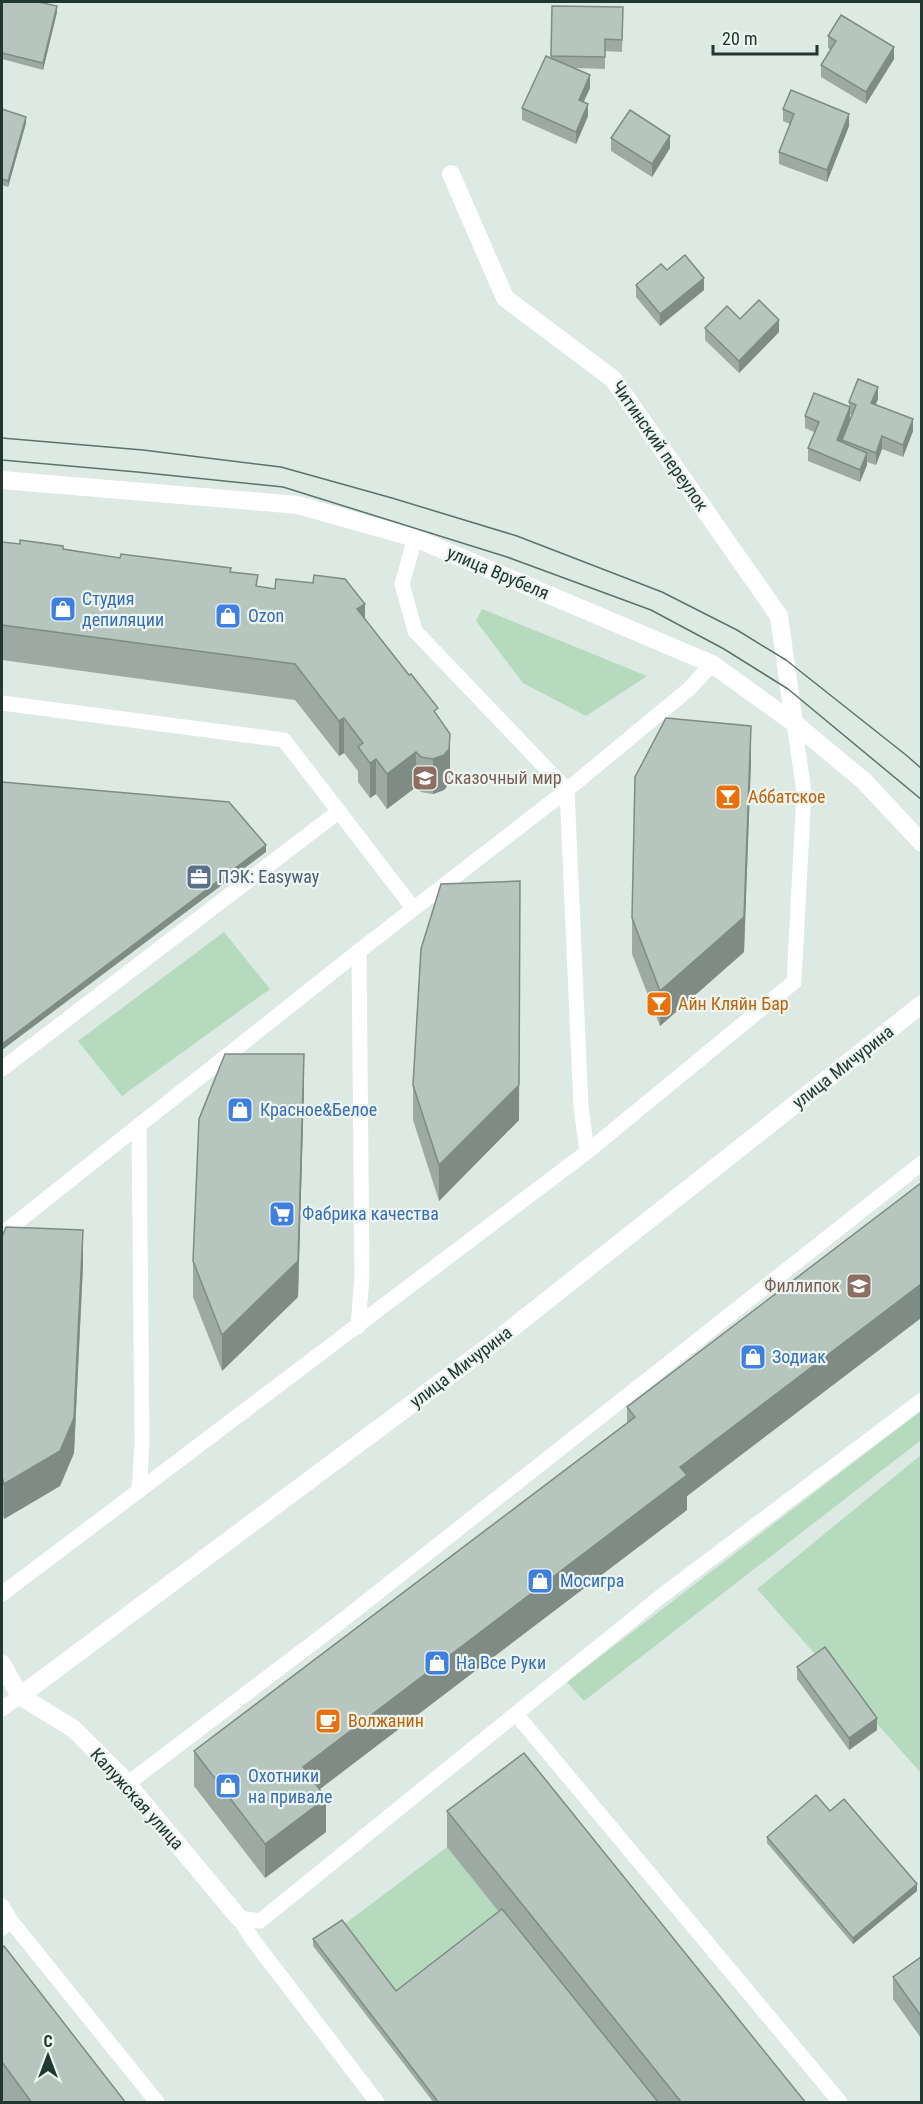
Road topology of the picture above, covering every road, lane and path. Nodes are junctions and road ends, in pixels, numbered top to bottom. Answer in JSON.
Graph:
{"nodes":[{"id":1,"x":451,"y":174,"type":"dead end"},
{"id":2,"x":2,"y":480,"type":"edge"},
{"id":3,"x":415,"y":538,"type":"junction"},
{"id":4,"x":712,"y":664,"type":"junction"},
{"id":5,"x":2,"y":703,"type":"edge"},
{"id":6,"x":794,"y":723,"type":"junction"},
{"id":7,"x":567,"y":790,"type":"junction"},
{"id":8,"x":338,"y":812,"type":"junction"},
{"id":9,"x":921,"y":843,"type":"edge"},
{"id":10,"x":414,"y":908,"type":"junction"},
{"id":11,"x":359,"y":951,"type":"junction"},
{"id":12,"x":921,"y":1004,"type":"edge"},
{"id":13,"x":2,"y":1069,"type":"edge"},
{"id":14,"x":139,"y":1125,"type":"junction"},
{"id":15,"x":587,"y":1152,"type":"junction"},
{"id":16,"x":921,"y":1163,"type":"edge"},
{"id":17,"x":2,"y":1234,"type":"edge"},
{"id":18,"x":358,"y":1327,"type":"junction"},
{"id":19,"x":921,"y":1400,"type":"edge"},
{"id":20,"x":139,"y":1491,"type":"junction"},
{"id":21,"x":2,"y":1594,"type":"edge"},
{"id":22,"x":2,"y":1664,"type":"edge"},
{"id":23,"x":20,"y":1696,"type":"junction"},
{"id":24,"x":2,"y":1708,"type":"edge"},
{"id":25,"x":516,"y":1714,"type":"junction"},
{"id":26,"x":127,"y":1784,"type":"junction"},
{"id":27,"x":2,"y":1906,"type":"edge"},
{"id":28,"x":239,"y":1918,"type":"junction"},
{"id":29,"x":6,"y":1925,"type":"edge"},
{"id":30,"x":158,"y":2103,"type":"edge"},
{"id":31,"x":377,"y":2103,"type":"edge"},
{"id":32,"x":840,"y":2103,"type":"edge"}],
"edges":[{"from":1,"to":6,"type":"street","name":"Читинский переулок"},
{"from":2,"to":3,"type":"street","name":"улица Врубеля"},
{"from":3,"to":4,"type":"street","name":"улица Врубеля"},
{"from":3,"to":7,"type":"lane"},
{"from":4,"to":6,"type":"street","name":"улица Врубеля"},
{"from":4,"to":7,"type":"lane"},
{"from":5,"to":8,"type":"lane"},
{"from":6,"to":9,"type":"street","name":"улица Врубеля"},
{"from":6,"to":15,"type":"lane"},
{"from":7,"to":10,"type":"lane"},
{"from":7,"to":15,"type":"lane"},
{"from":8,"to":10,"type":"lane"},
{"from":8,"to":13,"type":"lane"},
{"from":10,"to":11,"type":"lane"},
{"from":11,"to":14,"type":"lane"},
{"from":11,"to":18,"type":"lane"},
{"from":12,"to":23,"type":"street","name":"улица Мичурина"},
{"from":14,"to":17,"type":"lane"},
{"from":14,"to":20,"type":"lane"},
{"from":15,"to":18,"type":"lane"},
{"from":16,"to":26,"type":"lane"},
{"from":18,"to":20,"type":"lane"},
{"from":19,"to":25,"type":"lane"},
{"from":20,"to":21,"type":"lane"},
{"from":22,"to":23,"type":"street"},
{"from":23,"to":24,"type":"lane"},
{"from":23,"to":26,"type":"street","name":"Калужская улица"},
{"from":25,"to":28,"type":"lane"},
{"from":25,"to":32,"type":"lane"},
{"from":26,"to":28,"type":"street","name":"Калужская улица"},
{"from":27,"to":29,"type":"lane"},
{"from":28,"to":31,"type":"lane"},
{"from":29,"to":30,"type":"lane"}]}
